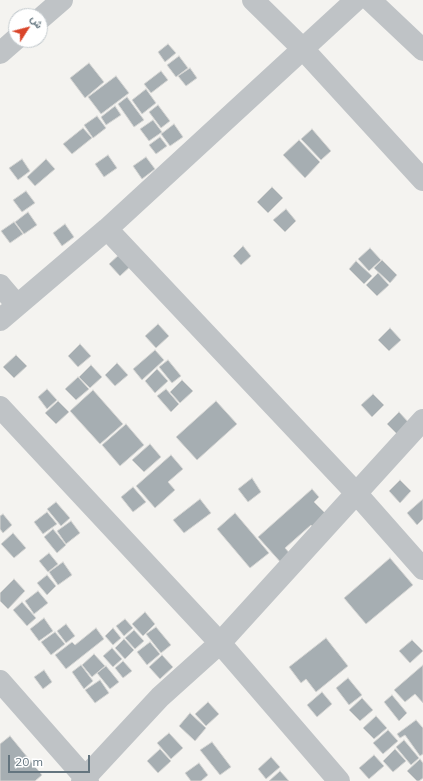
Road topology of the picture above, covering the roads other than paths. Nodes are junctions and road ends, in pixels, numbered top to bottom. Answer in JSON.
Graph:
{"nodes":[{"id":1,"x":62,"y":0,"type":"edge"},
{"id":2,"x":253,"y":0,"type":"edge"},
{"id":3,"x":356,"y":0,"type":"edge"},
{"id":4,"x":370,"y":0,"type":"edge"},
{"id":5,"x":48,"y":11,"type":"edge"},
{"id":6,"x":8,"y":46,"type":"edge"},
{"id":7,"x":303,"y":49,"type":"junction"},
{"id":8,"x":423,"y":50,"type":"edge"},
{"id":9,"x":0,"y":53,"type":"edge"},
{"id":10,"x":423,"y":180,"type":"edge"},
{"id":11,"x":107,"y":229,"type":"junction"},
{"id":12,"x":0,"y":285,"type":"edge"},
{"id":13,"x":17,"y":305,"type":"junction"},
{"id":14,"x":0,"y":320,"type":"edge"},
{"id":15,"x":0,"y":407,"type":"edge"},
{"id":16,"x":423,"y":420,"type":"edge"},
{"id":17,"x":356,"y":493,"type":"junction"},
{"id":18,"x":423,"y":569,"type":"edge"},
{"id":19,"x":220,"y":643,"type":"junction"},
{"id":20,"x":0,"y":681,"type":"edge"},
{"id":21,"x":85,"y":780,"type":"edge"},
{"id":22,"x":339,"y":781,"type":"edge"}],
"edges":[{"from":1,"to":5,"type":"street"},
{"from":2,"to":7,"type":"street"},
{"from":3,"to":7,"type":"street"},
{"from":4,"to":8,"type":"street"},
{"from":6,"to":9,"type":"street"},
{"from":7,"to":10,"type":"street"},
{"from":7,"to":11,"type":"street"},
{"from":11,"to":13,"type":"street"},
{"from":11,"to":17,"type":"street"},
{"from":12,"to":13,"type":"street"},
{"from":13,"to":14,"type":"street"},
{"from":15,"to":19,"type":"street"},
{"from":16,"to":17,"type":"street"},
{"from":17,"to":18,"type":"street"},
{"from":17,"to":19,"type":"street"},
{"from":19,"to":21,"type":"street"},
{"from":19,"to":22,"type":"street"},
{"from":20,"to":21,"type":"street"}]}
